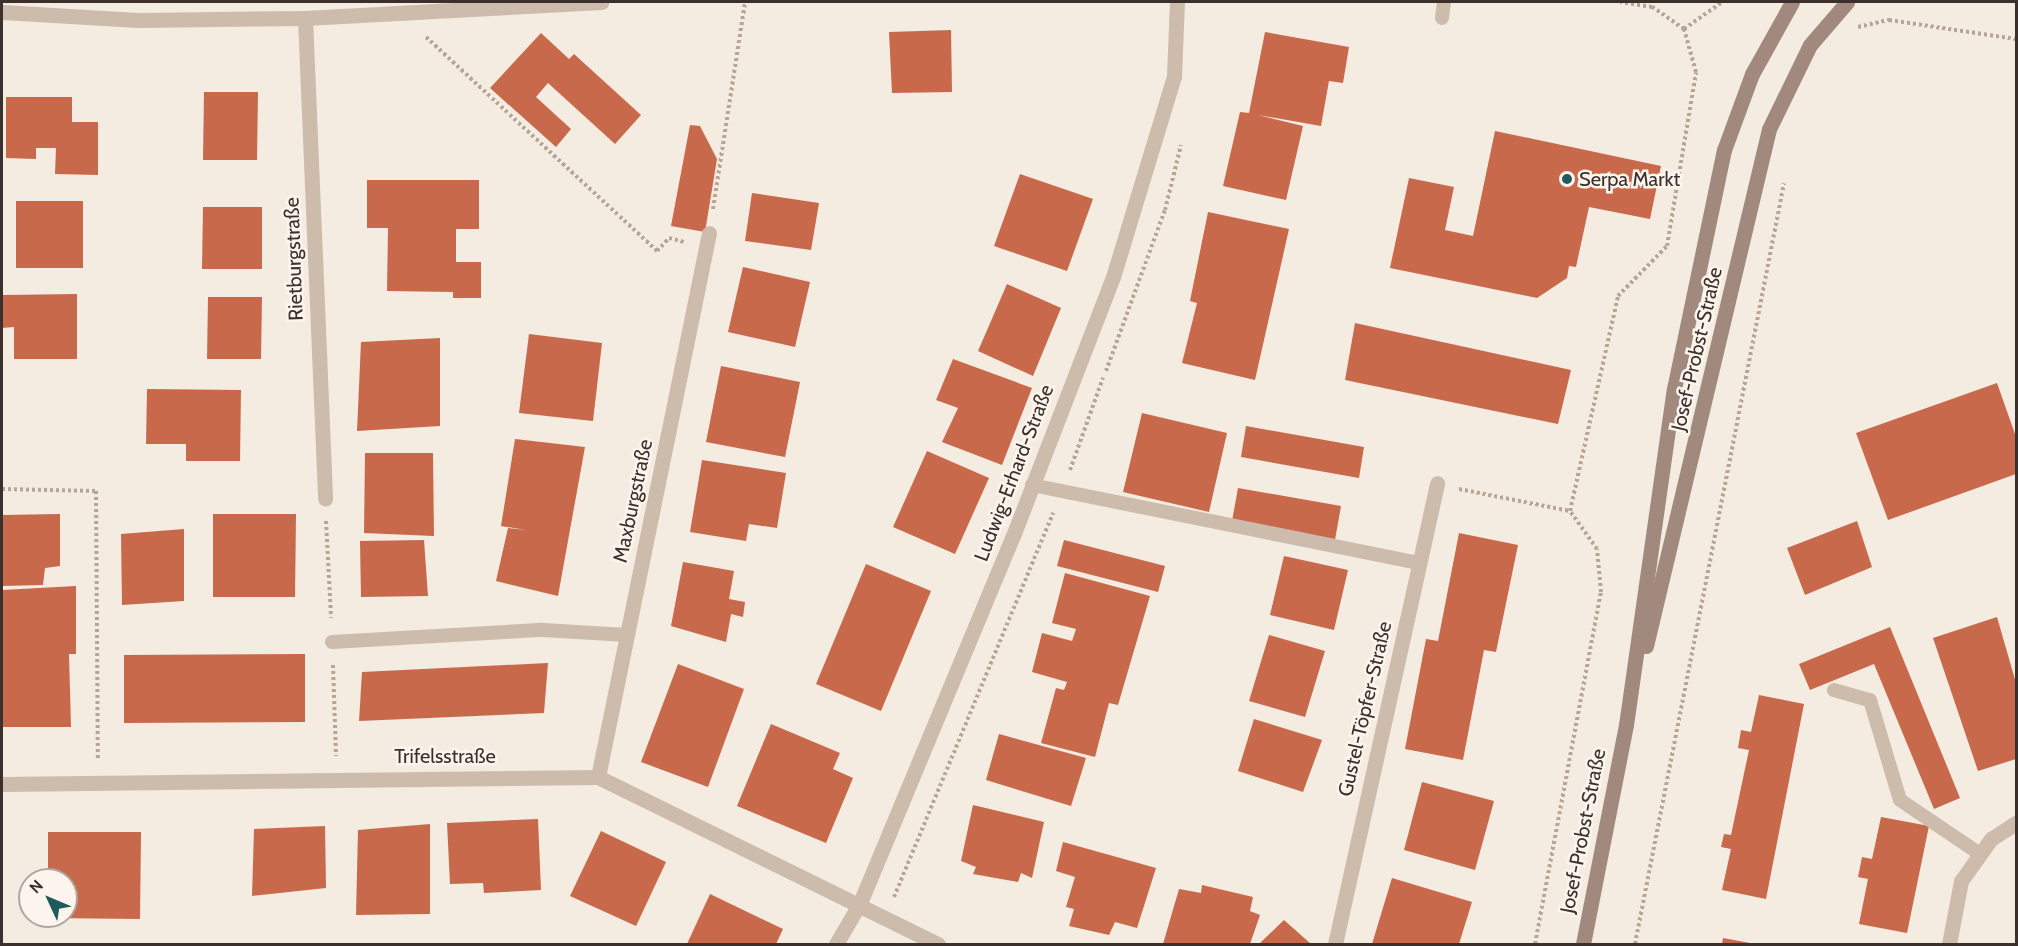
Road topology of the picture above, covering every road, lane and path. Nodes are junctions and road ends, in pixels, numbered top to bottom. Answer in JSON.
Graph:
{"nodes":[{"id":1,"x":602,"y":2,"type":"edge"},
{"id":2,"x":745,"y":2,"type":"edge"},
{"id":3,"x":1177,"y":2,"type":"edge"},
{"id":4,"x":1444,"y":2,"type":"edge"},
{"id":5,"x":1620,"y":2,"type":"edge"},
{"id":6,"x":1722,"y":2,"type":"edge"},
{"id":7,"x":1792,"y":2,"type":"edge"},
{"id":8,"x":1847,"y":2,"type":"edge"},
{"id":9,"x":483,"y":4,"type":"edge"},
{"id":10,"x":2,"y":12,"type":"edge"},
{"id":11,"x":399,"y":12,"type":"junction"},
{"id":12,"x":305,"y":18,"type":"junction"},
{"id":13,"x":1442,"y":18,"type":"dead end"},
{"id":14,"x":1684,"y":28,"type":"junction"},
{"id":15,"x":1846,"y":32,"type":"dead end"},
{"id":16,"x":2016,"y":39,"type":"edge"},
{"id":17,"x":1786,"y":176,"type":"dead end"},
{"id":18,"x":709,"y":233,"type":"joint"},
{"id":19,"x":657,"y":251,"type":"dead end"},
{"id":20,"x":1437,"y":483,"type":"joint"},
{"id":21,"x":1032,"y":485,"type":"junction"},
{"id":22,"x":2,"y":489,"type":"edge"},
{"id":23,"x":325,"y":499,"type":"dead end"},
{"id":24,"x":1570,"y":511,"type":"junction"},
{"id":25,"x":1419,"y":563,"type":"junction"},
{"id":26,"x":627,"y":635,"type":"junction"},
{"id":27,"x":332,"y":642,"type":"dead end"},
{"id":28,"x":1834,"y":690,"type":"dead end"},
{"id":29,"x":1626,"y":725,"type":"junction"},
{"id":30,"x":598,"y":777,"type":"junction"},
{"id":31,"x":98,"y":780,"type":"junction"},
{"id":32,"x":2,"y":784,"type":"edge"},
{"id":33,"x":2016,"y":823,"type":"edge"},
{"id":34,"x":1980,"y":854,"type":"junction"},
{"id":35,"x":860,"y":903,"type":"junction"},
{"id":36,"x":836,"y":945,"type":"edge"},
{"id":37,"x":938,"y":945,"type":"edge"},
{"id":38,"x":1335,"y":945,"type":"edge"},
{"id":39,"x":1535,"y":945,"type":"edge"},
{"id":40,"x":1582,"y":945,"type":"edge"},
{"id":41,"x":1635,"y":945,"type":"edge"},
{"id":42,"x":1949,"y":945,"type":"edge"}],
"edges":[{"from":1,"to":9,"type":"street"},
{"from":2,"to":18,"type":"path"},
{"from":3,"to":21,"type":"street","name":"Ludwig-Erhard-Straße"},
{"from":4,"to":13,"type":"lane"},
{"from":5,"to":14,"type":"path"},
{"from":6,"to":14,"type":"path"},
{"from":7,"to":29,"type":"main road","name":"Josef-Probst-Straße"},
{"from":8,"to":29,"type":"main road","name":"Josef-Probst-Straße"},
{"from":9,"to":11,"type":"street"},
{"from":10,"to":12,"type":"street"},
{"from":11,"to":12,"type":"street"},
{"from":11,"to":19,"type":"path"},
{"from":12,"to":23,"type":"street","name":"Rietburgstraße"},
{"from":14,"to":24,"type":"path"},
{"from":15,"to":16,"type":"path"},
{"from":17,"to":41,"type":"path"},
{"from":18,"to":26,"type":"street","name":"Maxburgstraße"},
{"from":20,"to":24,"type":"path"},
{"from":20,"to":25,"type":"street","name":"Gustel-Töpfer-Straße"},
{"from":21,"to":25,"type":"lane"},
{"from":21,"to":35,"type":"street","name":"Ludwig-Erhard-Straße"},
{"from":22,"to":31,"type":"path"},
{"from":24,"to":39,"type":"path"},
{"from":25,"to":38,"type":"street","name":"Gustel-Töpfer-Straße"},
{"from":26,"to":27,"type":"lane"},
{"from":26,"to":30,"type":"street","name":"Maxburgstraße"},
{"from":28,"to":34,"type":"lane"},
{"from":29,"to":40,"type":"main road","name":"Josef-Probst-Straße"},
{"from":30,"to":31,"type":"street","name":"Trifelsstraße"},
{"from":30,"to":35,"type":"street","name":"Trifelsstraße"},
{"from":31,"to":32,"type":"street","name":"Trifelsstraße"},
{"from":33,"to":34,"type":"street"},
{"from":34,"to":42,"type":"street"},
{"from":35,"to":36,"type":"street","name":"Ludwig-Erhard-Straße"},
{"from":35,"to":37,"type":"street","name":"Trifelsstraße"}]}
